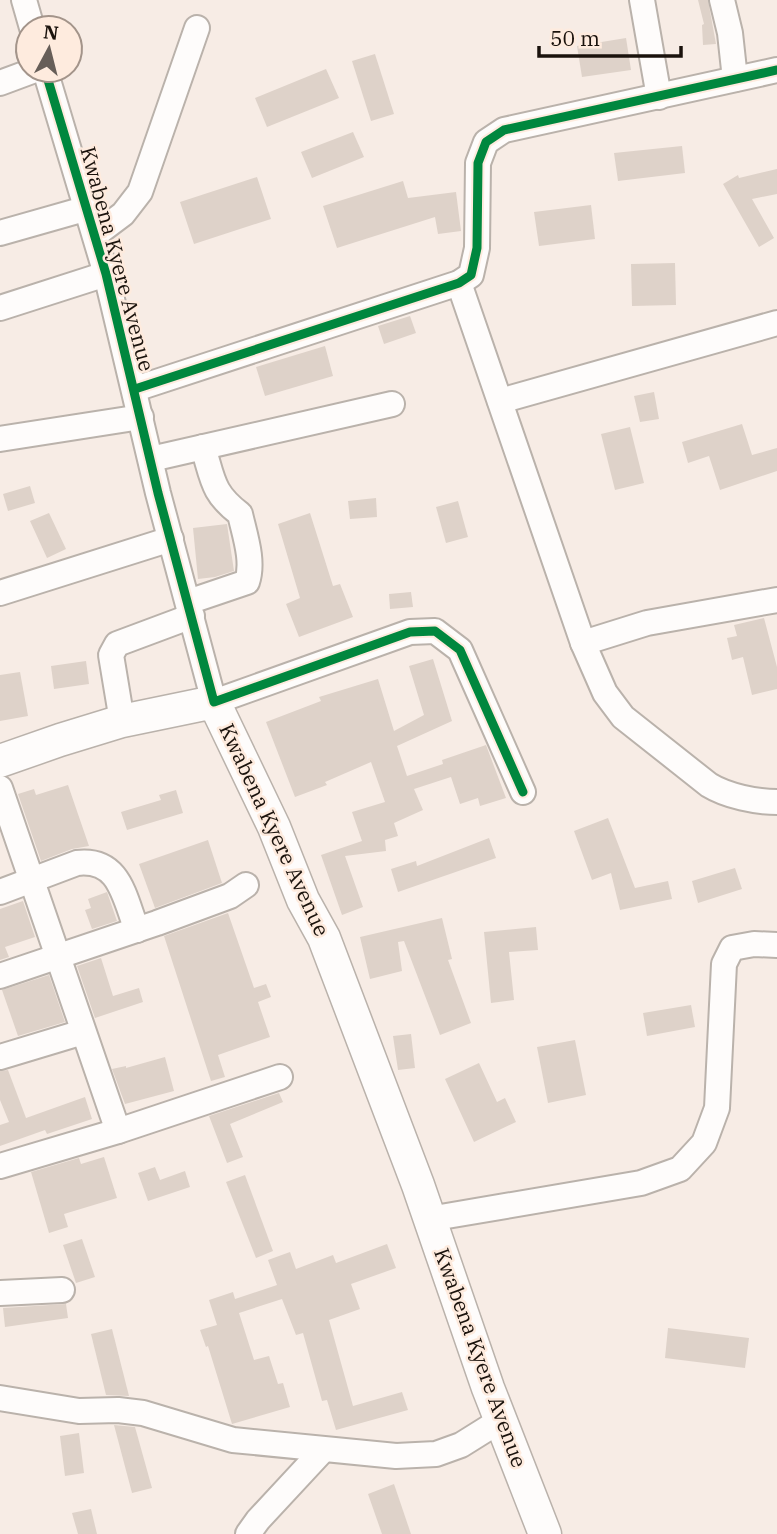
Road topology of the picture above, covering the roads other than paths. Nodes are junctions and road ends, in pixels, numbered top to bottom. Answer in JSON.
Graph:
{"nodes":[{"id":1,"x":642,"y":0,"type":"edge"},
{"id":2,"x":722,"y":0,"type":"edge"},
{"id":3,"x":197,"y":28,"type":"dead end"},
{"id":4,"x":777,"y":70,"type":"edge"},
{"id":5,"x":735,"y":79,"type":"junction"},
{"id":6,"x":49,"y":84,"type":"edge"},
{"id":7,"x":659,"y":97,"type":"junction"},
{"id":8,"x":88,"y":208,"type":"junction"},
{"id":9,"x":0,"y":233,"type":"edge"},
{"id":10,"x":95,"y":235,"type":"junction"},
{"id":11,"x":106,"y":274,"type":"junction"},
{"id":12,"x":459,"y":283,"type":"junction"},
{"id":13,"x":0,"y":308,"type":"edge"},
{"id":14,"x":777,"y":323,"type":"edge"},
{"id":15,"x":135,"y":389,"type":"junction"},
{"id":16,"x":500,"y":401,"type":"junction"},
{"id":17,"x":393,"y":404,"type":"dead end"},
{"id":18,"x":141,"y":417,"type":"junction"},
{"id":19,"x":0,"y":439,"type":"edge"},
{"id":20,"x":203,"y":447,"type":"junction"},
{"id":21,"x":151,"y":459,"type":"junction"},
{"id":22,"x":171,"y":539,"type":"junction"},
{"id":23,"x":0,"y":593,"type":"edge"},
{"id":24,"x":777,"y":600,"type":"edge"},
{"id":25,"x":190,"y":609,"type":"junction"},
{"id":26,"x":583,"y":643,"type":"junction"},
{"id":27,"x":214,"y":702,"type":"junction"},
{"id":28,"x":122,"y":721,"type":"junction"},
{"id":29,"x":0,"y":761,"type":"edge"},
{"id":30,"x":0,"y":788,"type":"edge"},
{"id":31,"x":523,"y":792,"type":"dead end"},
{"id":32,"x":777,"y":802,"type":"edge"},
{"id":33,"x":32,"y":880,"type":"junction"},
{"id":34,"x":246,"y":885,"type":"dead end"},
{"id":35,"x":0,"y":892,"type":"edge"},
{"id":36,"x":136,"y":930,"type":"junction"},
{"id":37,"x":777,"y":945,"type":"edge"},
{"id":38,"x":58,"y":956,"type":"junction"},
{"id":39,"x":0,"y":976,"type":"edge"},
{"id":40,"x":83,"y":1032,"type":"junction"},
{"id":41,"x":0,"y":1058,"type":"edge"},
{"id":42,"x":280,"y":1077,"type":"dead end"},
{"id":43,"x":117,"y":1131,"type":"junction"},
{"id":44,"x":0,"y":1166,"type":"edge"},
{"id":45,"x":429,"y":1219,"type":"junction"},
{"id":46,"x":62,"y":1290,"type":"dead end"},
{"id":47,"x":0,"y":1293,"type":"edge"},
{"id":48,"x":0,"y":1398,"type":"edge"},
{"id":49,"x":501,"y":1420,"type":"junction"},
{"id":50,"x":323,"y":1450,"type":"junction"},
{"id":51,"x":248,"y":1534,"type":"edge"},
{"id":52,"x":545,"y":1534,"type":"edge"}],
"edges":[{"from":1,"to":7,"type":"street"},
{"from":2,"to":5,"type":"street"},
{"from":3,"to":10,"type":"street"},
{"from":4,"to":5,"type":"street"},
{"from":5,"to":7,"type":"street"},
{"from":6,"to":8,"type":"street","name":"Kwabena Kyere Avenue"},
{"from":7,"to":12,"type":"street"},
{"from":8,"to":9,"type":"street"},
{"from":8,"to":10,"type":"street","name":"Kwabena Kyere Avenue"},
{"from":10,"to":11,"type":"street","name":"Kwabena Kyere Avenue"},
{"from":11,"to":13,"type":"street"},
{"from":11,"to":15,"type":"street","name":"Kwabena Kyere Avenue"},
{"from":12,"to":15,"type":"street"},
{"from":12,"to":16,"type":"street"},
{"from":14,"to":16,"type":"street"},
{"from":15,"to":18,"type":"street","name":"Kwabena Kyere Avenue"},
{"from":16,"to":26,"type":"street"},
{"from":17,"to":20,"type":"street"},
{"from":18,"to":19,"type":"street"},
{"from":18,"to":21,"type":"street","name":"Kwabena Kyere Avenue"},
{"from":20,"to":21,"type":"street"},
{"from":20,"to":25,"type":"street"},
{"from":21,"to":22,"type":"street","name":"Kwabena Kyere Avenue"},
{"from":22,"to":23,"type":"street"},
{"from":22,"to":25,"type":"street","name":"Kwabena Kyere Avenue"},
{"from":24,"to":26,"type":"street"},
{"from":25,"to":27,"type":"street","name":"Kwabena Kyere Avenue"},
{"from":25,"to":28,"type":"street"},
{"from":26,"to":32,"type":"street"},
{"from":27,"to":28,"type":"main road"},
{"from":27,"to":31,"type":"street"},
{"from":27,"to":45,"type":"main road","name":"Kwabena Kyere Avenue"},
{"from":28,"to":29,"type":"main road"},
{"from":30,"to":33,"type":"street"},
{"from":33,"to":35,"type":"street"},
{"from":33,"to":36,"type":"street"},
{"from":33,"to":38,"type":"street"},
{"from":34,"to":36,"type":"street"},
{"from":36,"to":38,"type":"street"},
{"from":37,"to":45,"type":"street"},
{"from":38,"to":39,"type":"street"},
{"from":38,"to":40,"type":"street"},
{"from":40,"to":41,"type":"street"},
{"from":40,"to":43,"type":"street"},
{"from":42,"to":43,"type":"street"},
{"from":43,"to":44,"type":"street"},
{"from":45,"to":49,"type":"main road","name":"Kwabena Kyere Avenue"},
{"from":46,"to":47,"type":"street"},
{"from":48,"to":50,"type":"street"},
{"from":49,"to":50,"type":"street"},
{"from":49,"to":52,"type":"main road","name":"Kwabena Kyere Avenue"},
{"from":50,"to":51,"type":"street"}]}
